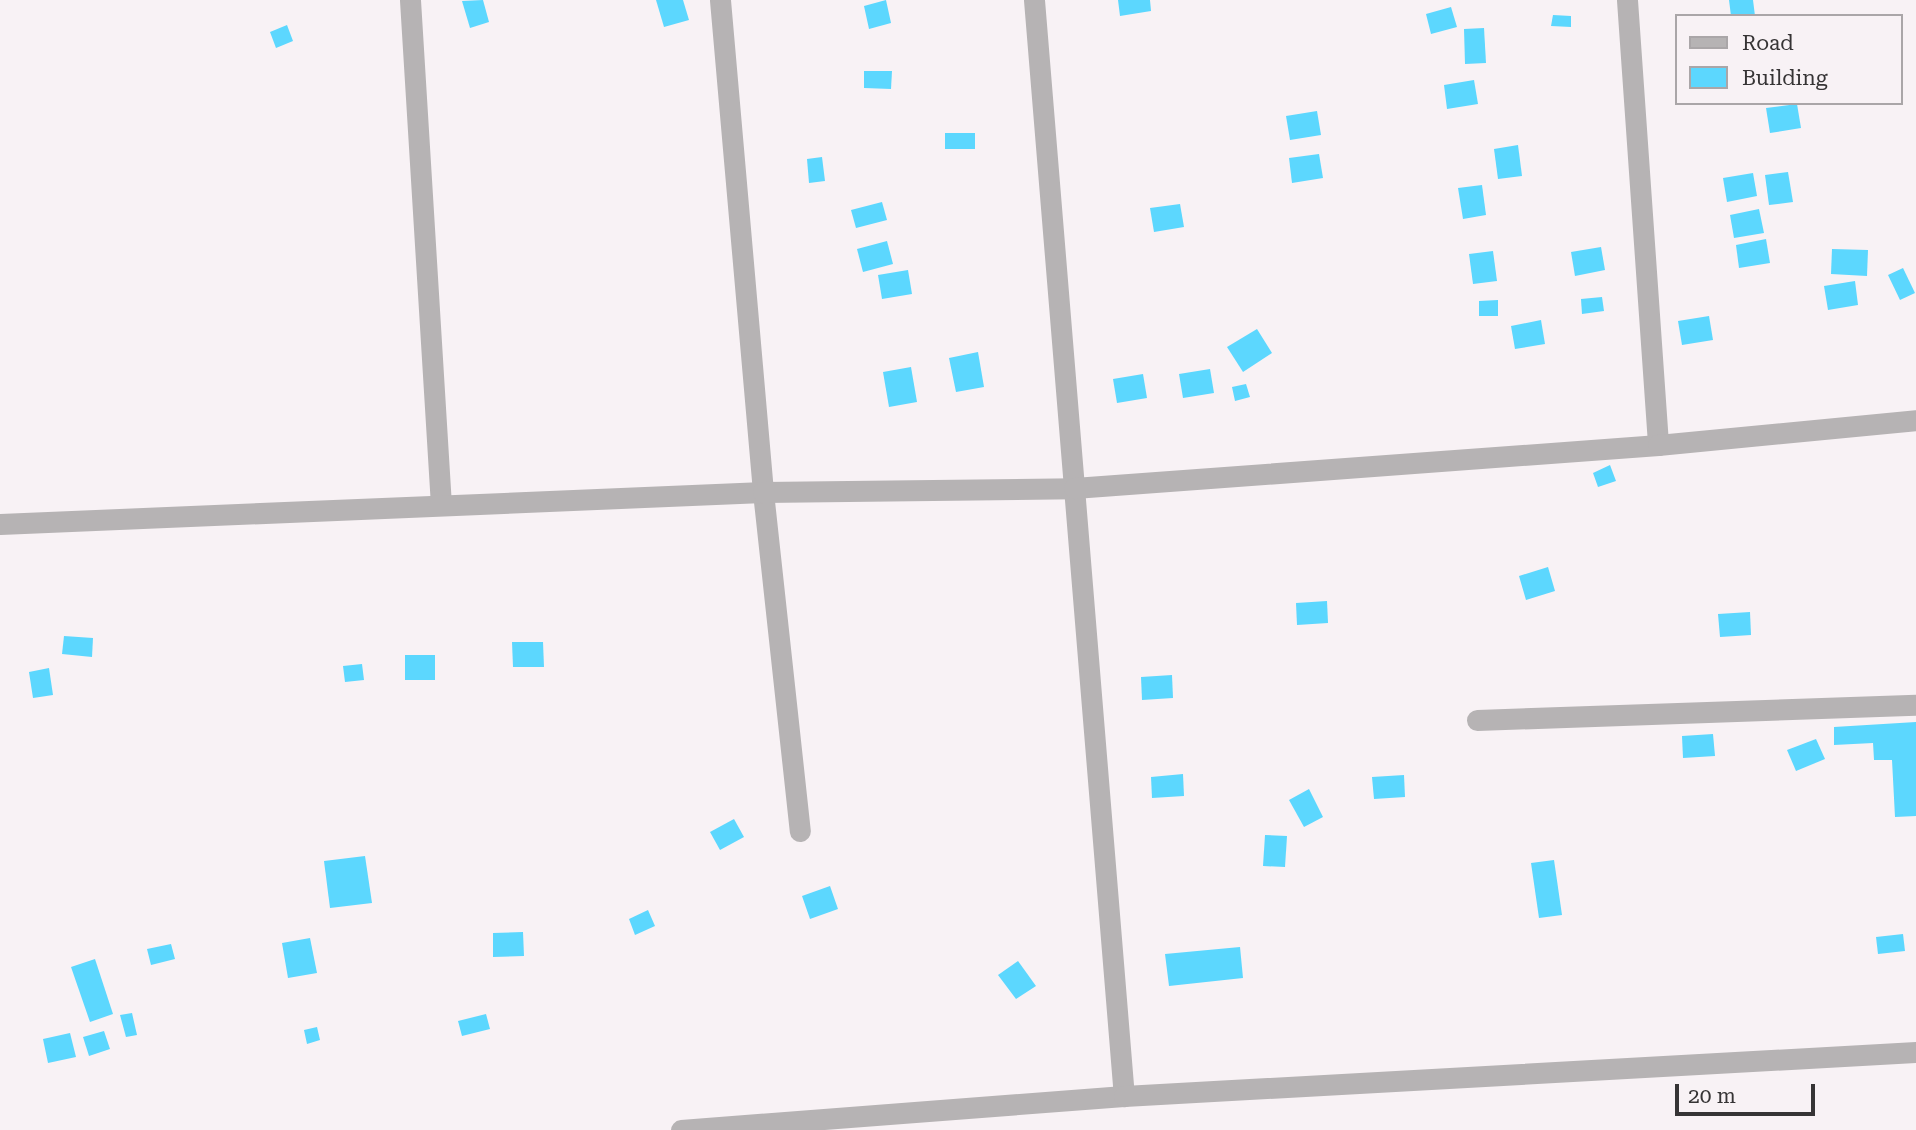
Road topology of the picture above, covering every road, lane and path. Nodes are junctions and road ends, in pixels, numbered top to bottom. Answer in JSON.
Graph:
{"nodes":[{"id":1,"x":410,"y":0,"type":"edge"},
{"id":2,"x":720,"y":0,"type":"edge"},
{"id":3,"x":1034,"y":0,"type":"edge"},
{"id":4,"x":1627,"y":0,"type":"edge"},
{"id":5,"x":1916,"y":420,"type":"edge"},
{"id":6,"x":1658,"y":445,"type":"junction"},
{"id":7,"x":1074,"y":488,"type":"junction"},
{"id":8,"x":763,"y":492,"type":"junction"},
{"id":9,"x":441,"y":505,"type":"junction"},
{"id":10,"x":0,"y":524,"type":"edge"},
{"id":11,"x":1916,"y":705,"type":"edge"},
{"id":12,"x":1478,"y":720,"type":"dead end"},
{"id":13,"x":800,"y":831,"type":"dead end"},
{"id":14,"x":1916,"y":1052,"type":"edge"},
{"id":15,"x":1124,"y":1096,"type":"junction"},
{"id":16,"x":681,"y":1130,"type":"edge"}],
"edges":[{"from":1,"to":9,"type":"street"},
{"from":2,"to":8,"type":"street"},
{"from":3,"to":7,"type":"street"},
{"from":4,"to":6,"type":"street"},
{"from":5,"to":6,"type":"street"},
{"from":6,"to":7,"type":"street"},
{"from":7,"to":8,"type":"street"},
{"from":7,"to":15,"type":"street"},
{"from":8,"to":9,"type":"street"},
{"from":8,"to":13,"type":"street"},
{"from":9,"to":10,"type":"street"},
{"from":11,"to":12,"type":"street"},
{"from":14,"to":15,"type":"street"},
{"from":15,"to":16,"type":"street"}]}
